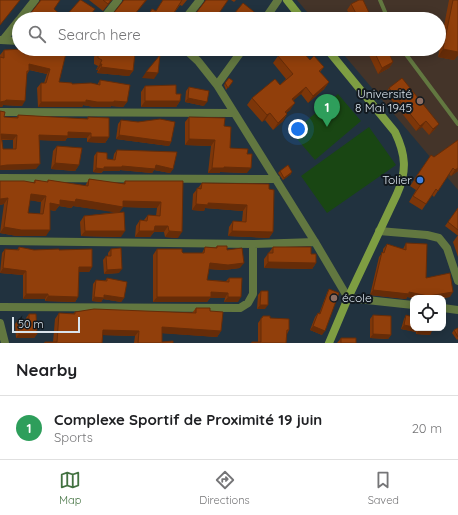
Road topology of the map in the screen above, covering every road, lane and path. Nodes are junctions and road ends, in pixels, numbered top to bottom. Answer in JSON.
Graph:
{"nodes":[{"id":1,"x":35,"y":0,"type":"edge"},
{"id":2,"x":118,"y":0,"type":"edge"},
{"id":3,"x":200,"y":0,"type":"edge"},
{"id":4,"x":278,"y":0,"type":"edge"},
{"id":5,"x":287,"y":0,"type":"edge"},
{"id":6,"x":380,"y":0,"type":"edge"},
{"id":7,"x":26,"y":12,"type":"edge"},
{"id":8,"x":109,"y":12,"type":"edge"},
{"id":9,"x":191,"y":12,"type":"edge"},
{"id":10,"x":269,"y":12,"type":"edge"},
{"id":11,"x":296,"y":12,"type":"edge"},
{"id":12,"x":385,"y":12,"type":"edge"},
{"id":13,"x":12,"y":29,"type":"edge"},
{"id":14,"x":2,"y":40,"type":"edge"},
{"id":15,"x":12,"y":41,"type":"edge"},
{"id":16,"x":193,"y":56,"type":"edge"},
{"id":17,"x":238,"y":56,"type":"edge"},
{"id":18,"x":333,"y":56,"type":"edge"},
{"id":19,"x":407,"y":56,"type":"edge"},
{"id":20,"x":217,"y":85,"type":"junction"},
{"id":21,"x":0,"y":112,"type":"edge"},
{"id":22,"x":234,"y":113,"type":"junction"},
{"id":23,"x":458,"y":124,"type":"edge"},
{"id":24,"x":0,"y":178,"type":"edge"},
{"id":25,"x":276,"y":179,"type":"junction"},
{"id":26,"x":379,"y":231,"type":"junction"},
{"id":27,"x":0,"y":241,"type":"edge"},
{"id":28,"x":315,"y":242,"type":"junction"},
{"id":29,"x":253,"y":244,"type":"junction"},
{"id":30,"x":458,"y":281,"type":"edge"},
{"id":31,"x":348,"y":298,"type":"junction"},
{"id":32,"x":410,"y":305,"type":"edge"},
{"id":33,"x":0,"y":307,"type":"edge"},
{"id":34,"x":446,"y":308,"type":"edge"},
{"id":35,"x":458,"y":310,"type":"edge"},
{"id":36,"x":0,"y":323,"type":"edge"},
{"id":37,"x":5,"y":343,"type":"edge"},
{"id":38,"x":329,"y":343,"type":"edge"}],
"edges":[{"from":1,"to":7,"type":"street"},
{"from":2,"to":8,"type":"street"},
{"from":3,"to":9,"type":"street"},
{"from":4,"to":10,"type":"street"},
{"from":5,"to":11,"type":"street"},
{"from":6,"to":12,"type":"lane"},
{"from":13,"to":14,"type":"street"},
{"from":14,"to":15,"type":"street"},
{"from":16,"to":20,"type":"street"},
{"from":17,"to":20,"type":"street"},
{"from":18,"to":26,"type":"street"},
{"from":19,"to":23,"type":"lane"},
{"from":20,"to":22,"type":"street"},
{"from":21,"to":22,"type":"street"},
{"from":22,"to":25,"type":"street"},
{"from":24,"to":25,"type":"street"},
{"from":25,"to":28,"type":"street"},
{"from":26,"to":30,"type":"street"},
{"from":26,"to":31,"type":"street"},
{"from":27,"to":29,"type":"street"},
{"from":28,"to":29,"type":"street"},
{"from":28,"to":31,"type":"street"},
{"from":29,"to":33,"type":"street"},
{"from":31,"to":32,"type":"street"},
{"from":31,"to":38,"type":"street"},
{"from":34,"to":35,"type":"street"},
{"from":36,"to":37,"type":"street"}]}
